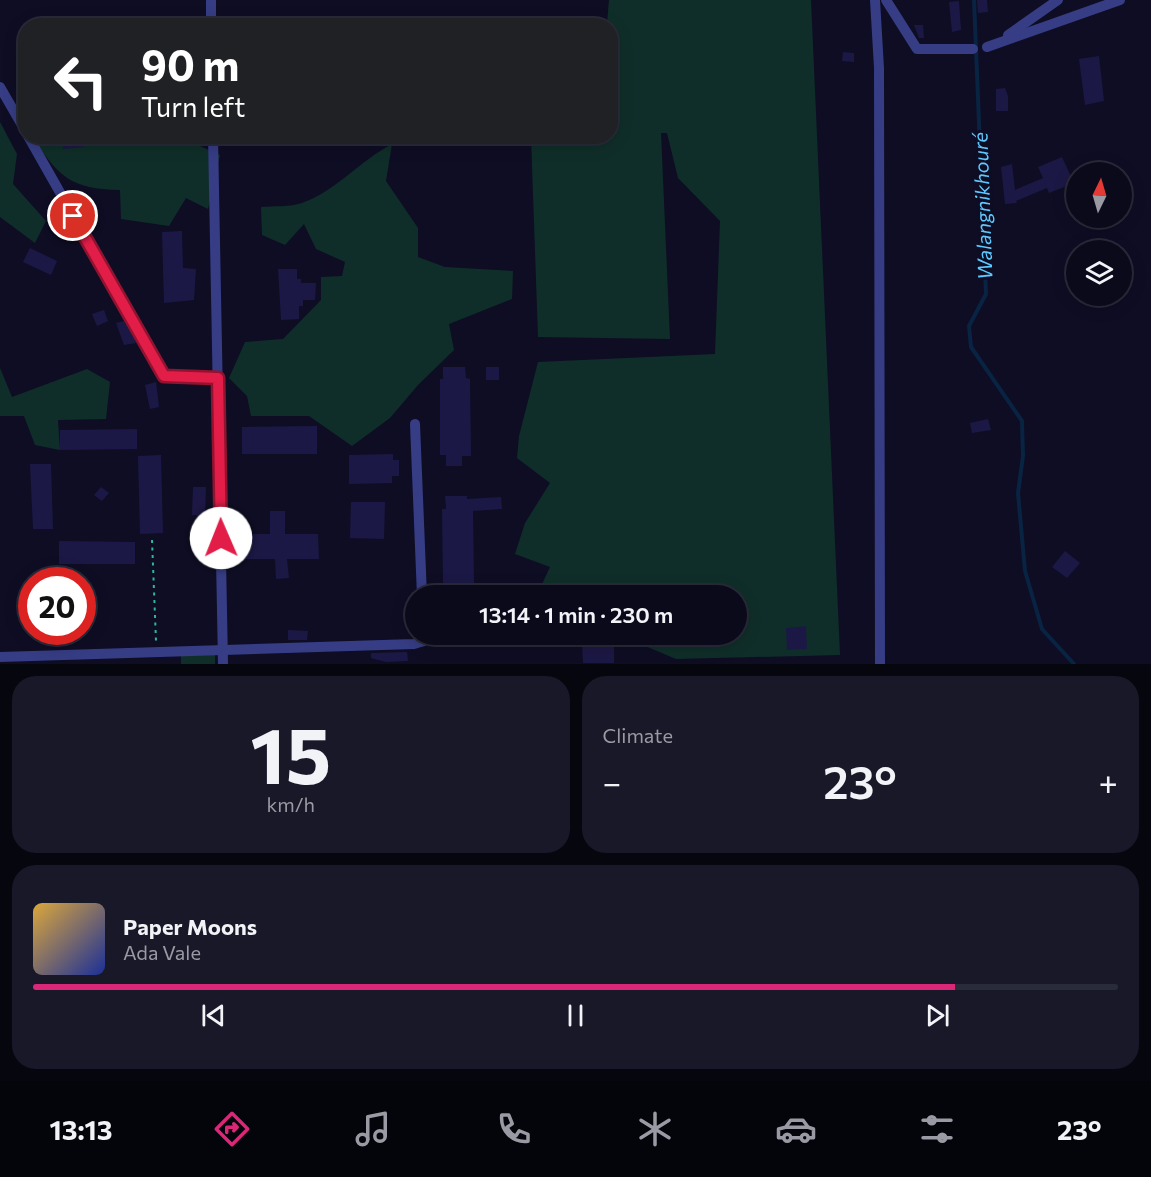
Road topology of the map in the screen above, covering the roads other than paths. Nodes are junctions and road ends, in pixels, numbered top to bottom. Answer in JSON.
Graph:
{"nodes":[{"id":1,"x":211,"y":0,"type":"edge"},
{"id":2,"x":875,"y":0,"type":"edge"},
{"id":3,"x":886,"y":0,"type":"edge"},
{"id":4,"x":1058,"y":0,"type":"edge"},
{"id":5,"x":1120,"y":0,"type":"edge"},
{"id":6,"x":211,"y":18,"type":"edge"},
{"id":7,"x":973,"y":49,"type":"dead end"},
{"id":8,"x":0,"y":87,"type":"edge"},
{"id":9,"x":18,"y":118,"type":"edge"},
{"id":10,"x":33,"y":144,"type":"edge"},
{"id":11,"x":213,"y":144,"type":"edge"},
{"id":12,"x":218,"y":378,"type":"junction"},
{"id":13,"x":415,"y":424,"type":"dead end"},
{"id":14,"x":422,"y":585,"type":"edge"},
{"id":15,"x":405,"y":644,"type":"edge"},
{"id":16,"x":222,"y":651,"type":"junction"},
{"id":17,"x":0,"y":657,"type":"edge"},
{"id":18,"x":116,"y":659,"type":"edge"},
{"id":19,"x":223,"y":664,"type":"edge"},
{"id":20,"x":879,"y":664,"type":"edge"}],
"edges":[{"from":1,"to":6,"type":"street"},
{"from":2,"to":20,"type":"street"},
{"from":3,"to":7,"type":"street"},
{"from":4,"to":5,"type":"street"},
{"from":8,"to":9,"type":"street"},
{"from":10,"to":12,"type":"street"},
{"from":11,"to":12,"type":"street"},
{"from":12,"to":16,"type":"street"},
{"from":13,"to":14,"type":"street"},
{"from":15,"to":16,"type":"street"},
{"from":16,"to":18,"type":"street"},
{"from":16,"to":19,"type":"street"},
{"from":17,"to":18,"type":"street"}]}
